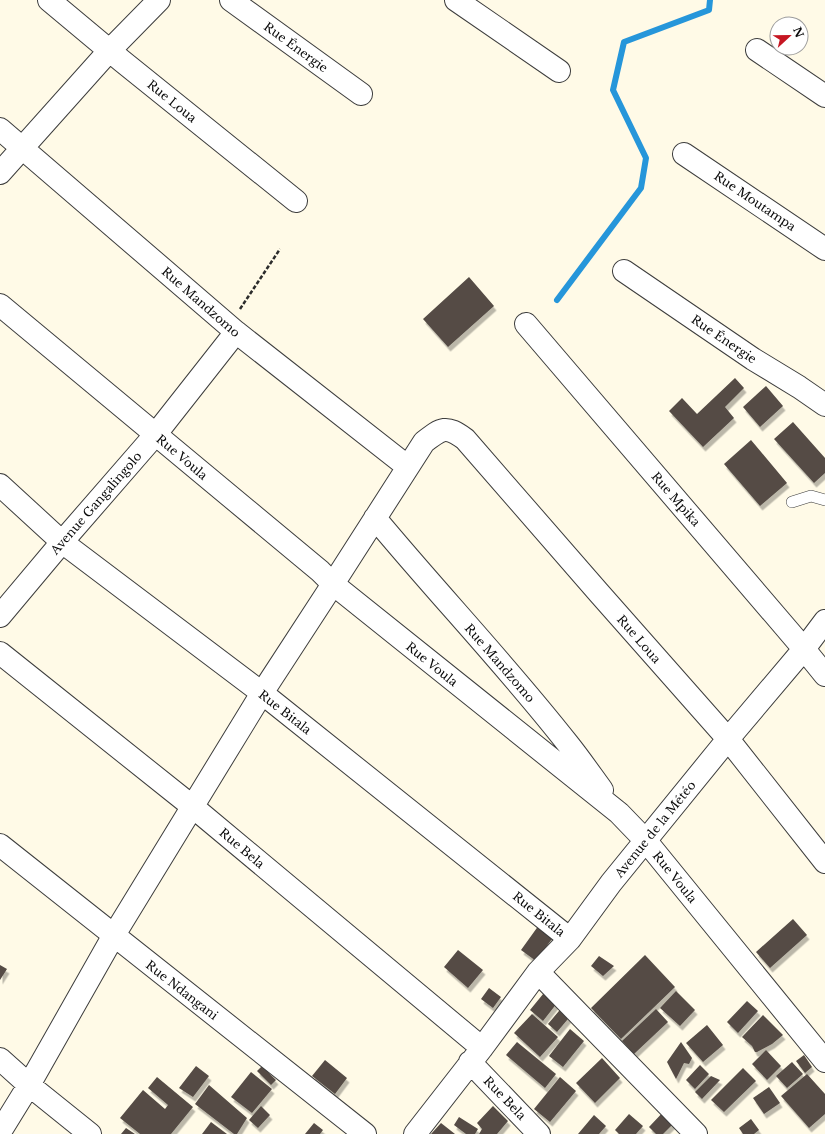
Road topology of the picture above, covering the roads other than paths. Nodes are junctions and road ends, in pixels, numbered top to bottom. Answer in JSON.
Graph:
{"nodes":[{"id":1,"x":49,"y":0,"type":"edge"},
{"id":2,"x":159,"y":0,"type":"edge"},
{"id":3,"x":230,"y":0,"type":"edge"},
{"id":4,"x":456,"y":0,"type":"edge"},
{"id":5,"x":757,"y":50,"type":"dead end"},
{"id":6,"x":109,"y":51,"type":"junction"},
{"id":7,"x":559,"y":71,"type":"dead end"},
{"id":8,"x":361,"y":94,"type":"dead end"},
{"id":9,"x":825,"y":96,"type":"edge"},
{"id":10,"x":0,"y":129,"type":"edge"},
{"id":11,"x":22,"y":148,"type":"junction"},
{"id":12,"x":684,"y":154,"type":"dead end"},
{"id":13,"x":0,"y":173,"type":"edge"},
{"id":14,"x":296,"y":201,"type":"dead end"},
{"id":15,"x":825,"y":249,"type":"edge"},
{"id":16,"x":624,"y":271,"type":"dead end"},
{"id":17,"x":0,"y":305,"type":"edge"},
{"id":18,"x":526,"y":324,"type":"dead end"},
{"id":19,"x":232,"y":328,"type":"junction"},
{"id":20,"x":825,"y":405,"type":"edge"},
{"id":21,"x":155,"y":435,"type":"junction"},
{"id":22,"x":408,"y":467,"type":"junction"},
{"id":23,"x":0,"y":485,"type":"edge"},
{"id":24,"x":825,"y":500,"type":"edge"},
{"id":25,"x":792,"y":502,"type":"dead end"},
{"id":26,"x":375,"y":518,"type":"junction"},
{"id":27,"x":62,"y":542,"type":"junction"},
{"id":28,"x":333,"y":584,"type":"junction"},
{"id":29,"x":0,"y":616,"type":"edge"},
{"id":30,"x":825,"y":622,"type":"edge"},
{"id":31,"x":804,"y":648,"type":"junction"},
{"id":32,"x":0,"y":653,"type":"edge"},
{"id":33,"x":825,"y":675,"type":"edge"},
{"id":34,"x":262,"y":693,"type":"junction"},
{"id":35,"x":728,"y":739,"type":"junction"},
{"id":36,"x":193,"y":807,"type":"junction"},
{"id":37,"x":619,"y":813,"type":"junction"},
{"id":38,"x":646,"y":841,"type":"junction"},
{"id":39,"x":0,"y":845,"type":"edge"},
{"id":40,"x":825,"y":862,"type":"edge"},
{"id":41,"x":114,"y":935,"type":"junction"},
{"id":42,"x":570,"y":939,"type":"junction"},
{"id":43,"x":538,"y":972,"type":"junction"},
{"id":44,"x":476,"y":1055,"type":"junction"},
{"id":45,"x":0,"y":1059,"type":"edge"},
{"id":46,"x":825,"y":1061,"type":"edge"},
{"id":47,"x":30,"y":1085,"type":"junction"},
{"id":48,"x":0,"y":1132,"type":"edge"},
{"id":49,"x":90,"y":1134,"type":"edge"},
{"id":50,"x":365,"y":1134,"type":"edge"},
{"id":51,"x":415,"y":1134,"type":"edge"},
{"id":52,"x":539,"y":1134,"type":"edge"},
{"id":53,"x":696,"y":1134,"type":"edge"}],
"edges":[{"from":1,"to":6,"type":"street","name":"Rue Loua"},
{"from":2,"to":6,"type":"street"},
{"from":3,"to":8,"type":"street","name":"Rue Énergie"},
{"from":4,"to":7,"type":"street"},
{"from":5,"to":9,"type":"street"},
{"from":6,"to":11,"type":"street"},
{"from":6,"to":14,"type":"street","name":"Rue Loua"},
{"from":10,"to":11,"type":"street","name":"Rue Mandzomo"},
{"from":11,"to":13,"type":"street"},
{"from":11,"to":19,"type":"street","name":"Rue Mandzomo"},
{"from":12,"to":15,"type":"street","name":"Rue Moutampa"},
{"from":16,"to":20,"type":"street","name":"Rue Énergie"},
{"from":17,"to":21,"type":"street","name":"Rue Voula"},
{"from":18,"to":31,"type":"street","name":"Rue Mpika"},
{"from":19,"to":21,"type":"street","name":"Avenue Gangalingolo"},
{"from":19,"to":22,"type":"street","name":"Rue Mandzomo"},
{"from":21,"to":27,"type":"street","name":"Avenue Gangalingolo"},
{"from":21,"to":28,"type":"street","name":"Rue Voula"},
{"from":22,"to":26,"type":"street"},
{"from":22,"to":35,"type":"street","name":"Rue Loua"},
{"from":23,"to":27,"type":"street","name":"Rue Bitala"},
{"from":24,"to":25,"type":"lane"},
{"from":26,"to":28,"type":"street"},
{"from":26,"to":37,"type":"street","name":"Rue Mandzomo"},
{"from":27,"to":29,"type":"street","name":"Avenue Gangalingolo"},
{"from":27,"to":34,"type":"street","name":"Rue Bitala"},
{"from":28,"to":34,"type":"street"},
{"from":28,"to":37,"type":"street","name":"Rue Voula"},
{"from":30,"to":31,"type":"street","name":"Avenue de la Météo"},
{"from":31,"to":33,"type":"street","name":"Rue Mpika"},
{"from":31,"to":35,"type":"street","name":"Avenue de la Météo"},
{"from":32,"to":36,"type":"street","name":"Rue Bela"},
{"from":34,"to":36,"type":"street"},
{"from":34,"to":42,"type":"street","name":"Rue Bitala"},
{"from":35,"to":38,"type":"street","name":"Avenue de la Météo"},
{"from":35,"to":40,"type":"street","name":"Rue Loua"},
{"from":36,"to":41,"type":"street"},
{"from":36,"to":44,"type":"street","name":"Rue Bela"},
{"from":37,"to":38,"type":"street","name":"Rue Voula"},
{"from":38,"to":42,"type":"street","name":"Avenue de la Météo"},
{"from":38,"to":46,"type":"street","name":"Rue Voula"},
{"from":39,"to":41,"type":"street","name":"Rue Ndangani"},
{"from":41,"to":47,"type":"street"},
{"from":41,"to":50,"type":"street","name":"Rue Ndangani"},
{"from":42,"to":43,"type":"street","name":"Avenue de la Météo"},
{"from":43,"to":44,"type":"street","name":"Avenue de la Météo"},
{"from":43,"to":53,"type":"street"},
{"from":44,"to":51,"type":"street","name":"Avenue de la Météo"},
{"from":44,"to":52,"type":"street","name":"Rue Bela"},
{"from":45,"to":47,"type":"street"},
{"from":47,"to":48,"type":"street"},
{"from":47,"to":49,"type":"street"}]}
